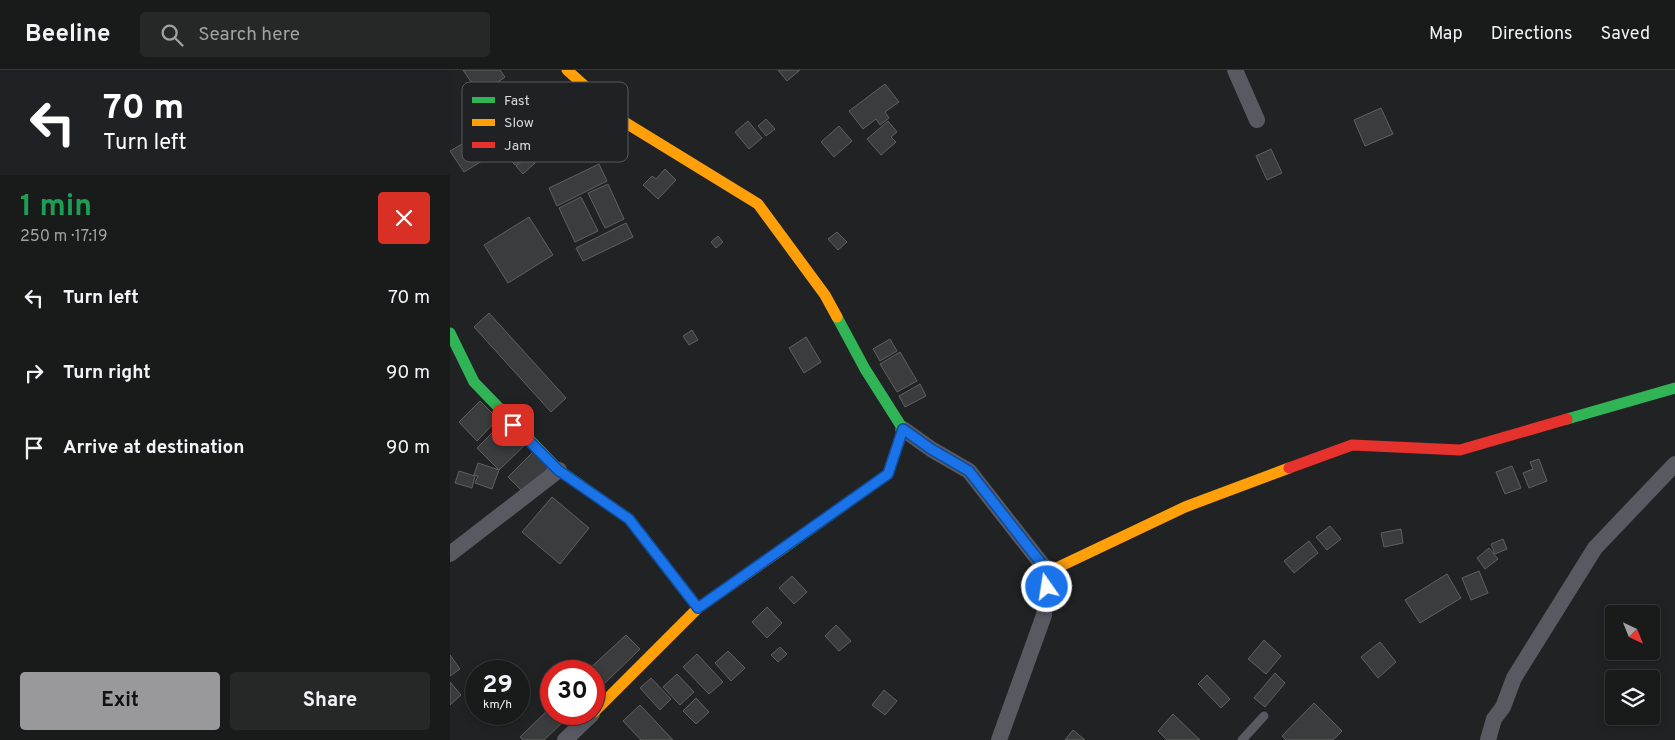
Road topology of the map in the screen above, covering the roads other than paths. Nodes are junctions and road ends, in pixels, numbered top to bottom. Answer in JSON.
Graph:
{"nodes":[{"id":1,"x":567,"y":70,"type":"edge"},
{"id":2,"x":1235,"y":70,"type":"edge"},
{"id":3,"x":580,"y":82,"type":"edge"},
{"id":4,"x":1257,"y":120,"type":"dead end"},
{"id":5,"x":628,"y":124,"type":"edge"},
{"id":6,"x":450,"y":333,"type":"edge"},
{"id":7,"x":1675,"y":388,"type":"edge"},
{"id":8,"x":903,"y":429,"type":"junction"},
{"id":9,"x":1675,"y":464,"type":"edge"},
{"id":10,"x":558,"y":470,"type":"junction"},
{"id":11,"x":450,"y":554,"type":"edge"},
{"id":12,"x":1048,"y":572,"type":"junction"},
{"id":13,"x":698,"y":608,"type":"junction"},
{"id":14,"x":605,"y":701,"type":"edge"},
{"id":15,"x":1264,"y":716,"type":"dead end"},
{"id":16,"x":581,"y":725,"type":"edge"},
{"id":17,"x":565,"y":740,"type":"edge"},
{"id":18,"x":999,"y":740,"type":"edge"},
{"id":19,"x":1242,"y":740,"type":"edge"},
{"id":20,"x":1488,"y":740,"type":"edge"}],
"edges":[{"from":1,"to":3,"type":"street"},
{"from":2,"to":4,"type":"street"},
{"from":5,"to":8,"type":"street"},
{"from":6,"to":10,"type":"street"},
{"from":7,"to":12,"type":"street"},
{"from":8,"to":12,"type":"street"},
{"from":8,"to":13,"type":"street"},
{"from":9,"to":20,"type":"street"},
{"from":10,"to":11,"type":"street"},
{"from":10,"to":13,"type":"street"},
{"from":12,"to":18,"type":"street"},
{"from":13,"to":14,"type":"street"},
{"from":15,"to":19,"type":"lane"},
{"from":16,"to":17,"type":"street"}]}
